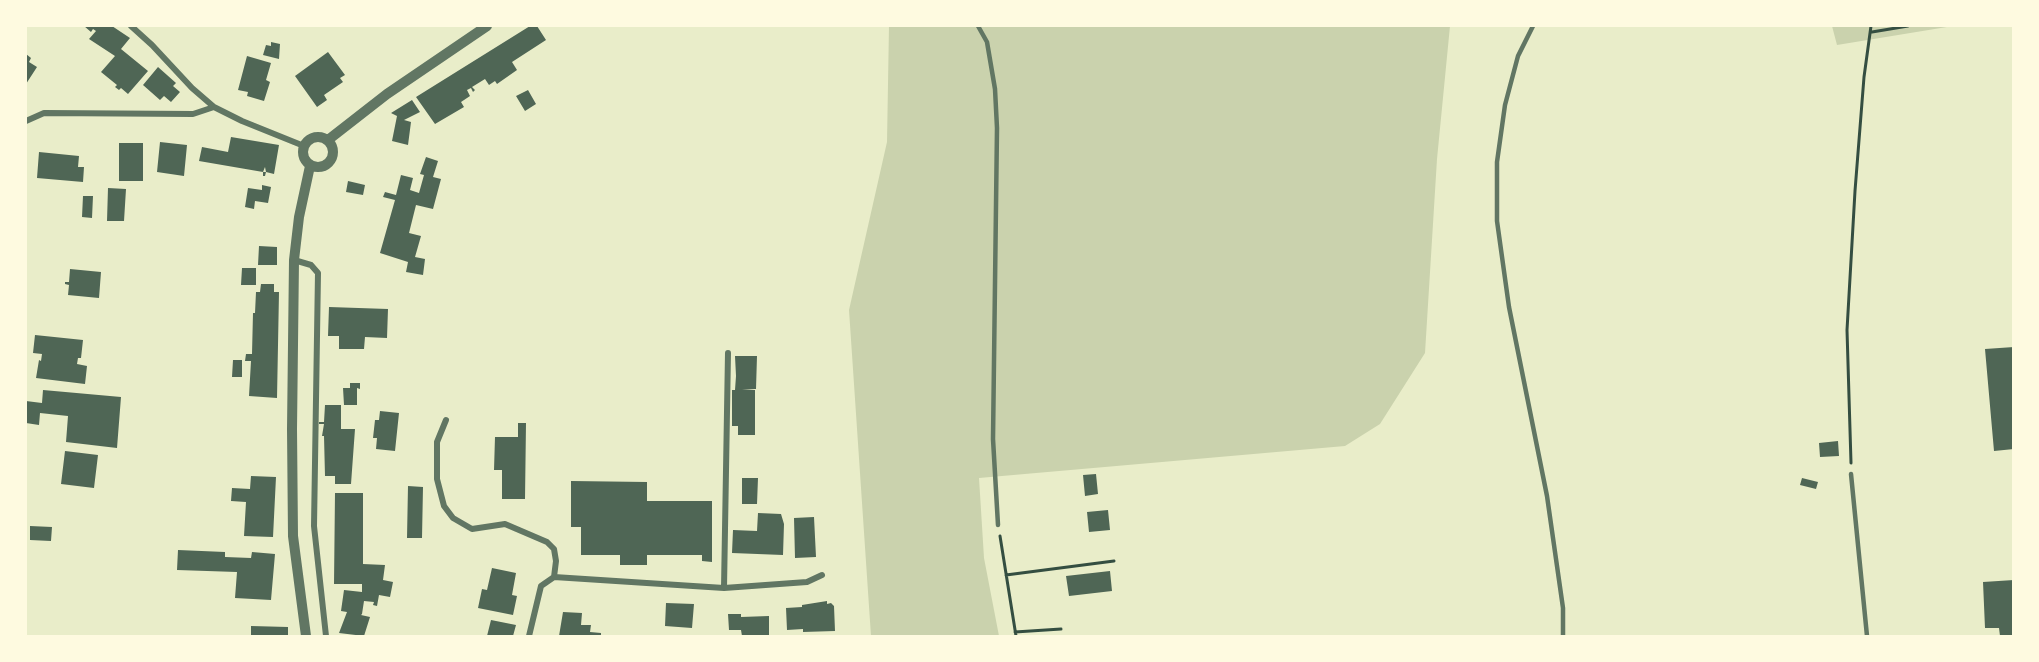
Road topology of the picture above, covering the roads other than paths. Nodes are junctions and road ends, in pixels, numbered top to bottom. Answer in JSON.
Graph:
{"nodes":[{"id":1,"x":131,"y":26,"type":"edge"},
{"id":2,"x":487,"y":26,"type":"edge"},
{"id":3,"x":978,"y":26,"type":"edge"},
{"id":4,"x":1533,"y":26,"type":"edge"},
{"id":5,"x":214,"y":107,"type":"junction"},
{"id":6,"x":26,"y":121,"type":"edge"},
{"id":7,"x":328,"y":140,"type":"junction"},
{"id":8,"x":304,"y":146,"type":"junction"},
{"id":9,"x":310,"y":166,"type":"junction"},
{"id":10,"x":294,"y":260,"type":"junction"},
{"id":11,"x":728,"y":353,"type":"dead end"},
{"id":12,"x":446,"y":420,"type":"dead end"},
{"id":13,"x":1851,"y":474,"type":"road end"},
{"id":14,"x":998,"y":525,"type":"road end"},
{"id":15,"x":822,"y":575,"type":"dead end"},
{"id":16,"x":554,"y":577,"type":"junction"},
{"id":17,"x":724,"y":588,"type":"junction"},
{"id":18,"x":306,"y":636,"type":"edge"},
{"id":19,"x":326,"y":636,"type":"edge"},
{"id":20,"x":529,"y":636,"type":"edge"},
{"id":21,"x":1563,"y":636,"type":"edge"},
{"id":22,"x":1867,"y":636,"type":"edge"}],
"edges":[{"from":1,"to":5,"type":"street"},
{"from":2,"to":7,"type":"street"},
{"from":3,"to":14,"type":"lane"},
{"from":4,"to":21,"type":"lane"},
{"from":5,"to":6,"type":"street"},
{"from":5,"to":8,"type":"street"},
{"from":7,"to":8,"type":"street"},
{"from":7,"to":9,"type":"street"},
{"from":8,"to":9,"type":"street"},
{"from":9,"to":10,"type":"street"},
{"from":10,"to":18,"type":"street"},
{"from":10,"to":19,"type":"street"},
{"from":11,"to":17,"type":"street"},
{"from":12,"to":16,"type":"street"},
{"from":13,"to":22,"type":"lane"},
{"from":15,"to":17,"type":"street"},
{"from":16,"to":17,"type":"street"},
{"from":16,"to":20,"type":"street"}]}
